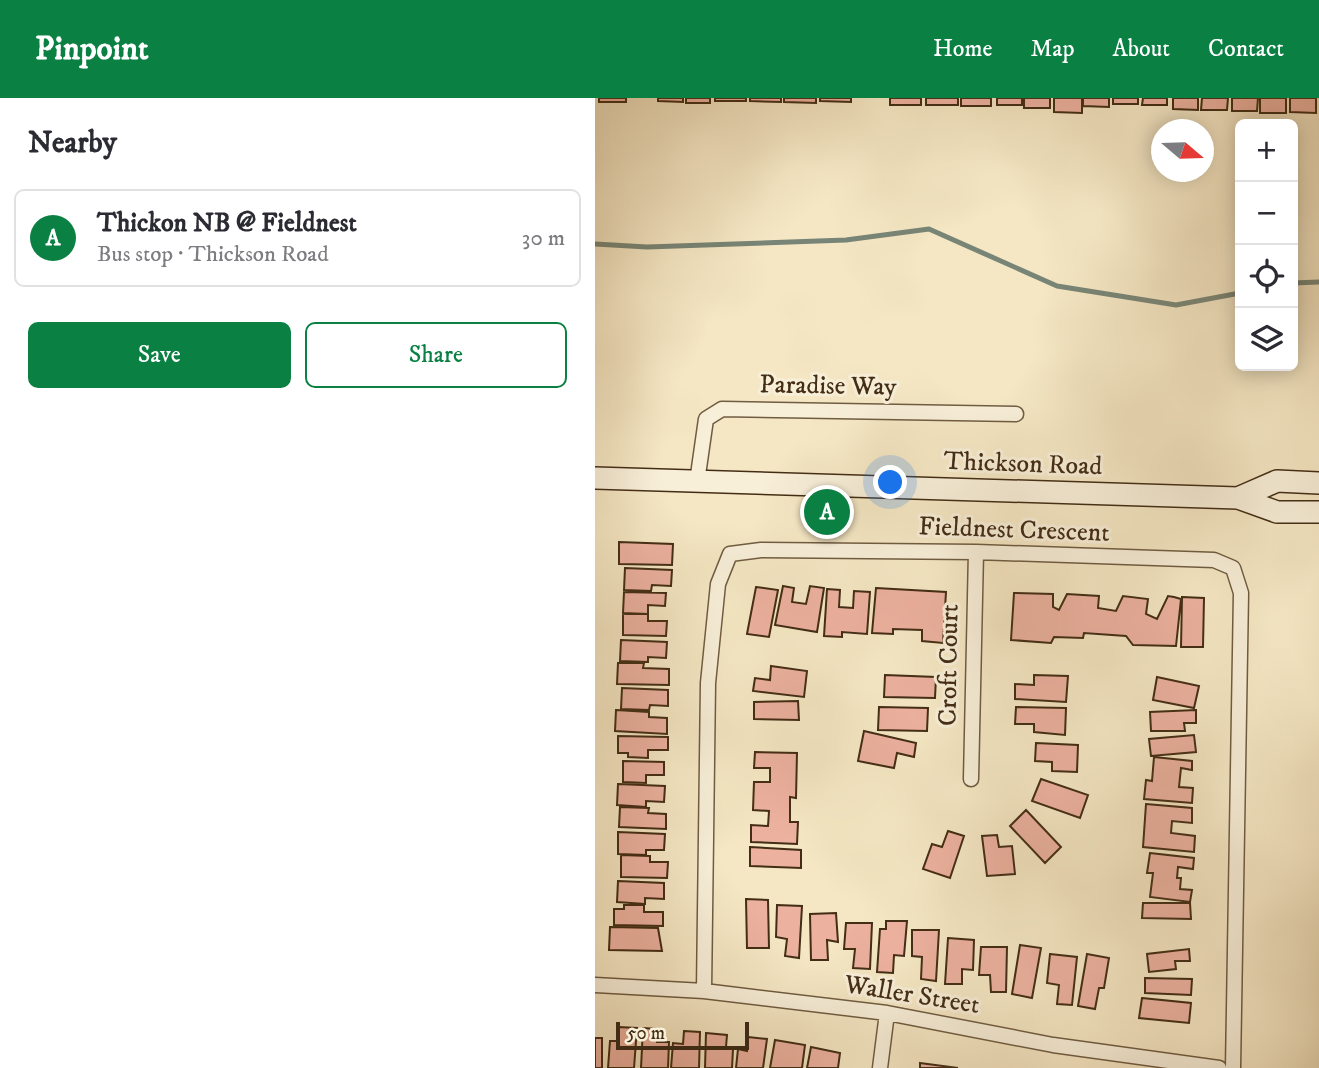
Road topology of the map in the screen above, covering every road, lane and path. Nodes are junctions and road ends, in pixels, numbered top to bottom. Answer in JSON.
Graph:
{"nodes":[{"id":1,"x":1016,"y":414,"type":"dead end"},
{"id":2,"x":595,"y":478,"type":"edge"},
{"id":3,"x":698,"y":482,"type":"junction"},
{"id":4,"x":1319,"y":483,"type":"edge"},
{"id":5,"x":1238,"y":498,"type":"junction"},
{"id":6,"x":1319,"y":512,"type":"edge"},
{"id":7,"x":976,"y":552,"type":"junction"},
{"id":8,"x":971,"y":779,"type":"dead end"},
{"id":9,"x":595,"y":985,"type":"edge"},
{"id":10,"x":704,"y":991,"type":"junction"},
{"id":11,"x":887,"y":1013,"type":"junction"},
{"id":12,"x":880,"y":1068,"type":"edge"},
{"id":13,"x":1219,"y":1068,"type":"edge"},
{"id":14,"x":1233,"y":1068,"type":"edge"}],
"edges":[{"from":1,"to":3,"type":"street","name":"Paradise Way"},
{"from":2,"to":3,"type":"main road","name":"Thickson Road"},
{"from":3,"to":5,"type":"main road","name":"Thickson Road"},
{"from":4,"to":5,"type":"main road","name":"Thickson Road"},
{"from":5,"to":6,"type":"main road","name":"Thickson Road"},
{"from":7,"to":8,"type":"street","name":"Croft Court"},
{"from":7,"to":10,"type":"street","name":"Fieldnest Crescent"},
{"from":7,"to":14,"type":"street","name":"Fieldnest Crescent"},
{"from":9,"to":10,"type":"street","name":"Waller Street"},
{"from":10,"to":11,"type":"street","name":"Waller Street"},
{"from":11,"to":12,"type":"street"},
{"from":11,"to":13,"type":"street","name":"Waller Street"}]}
